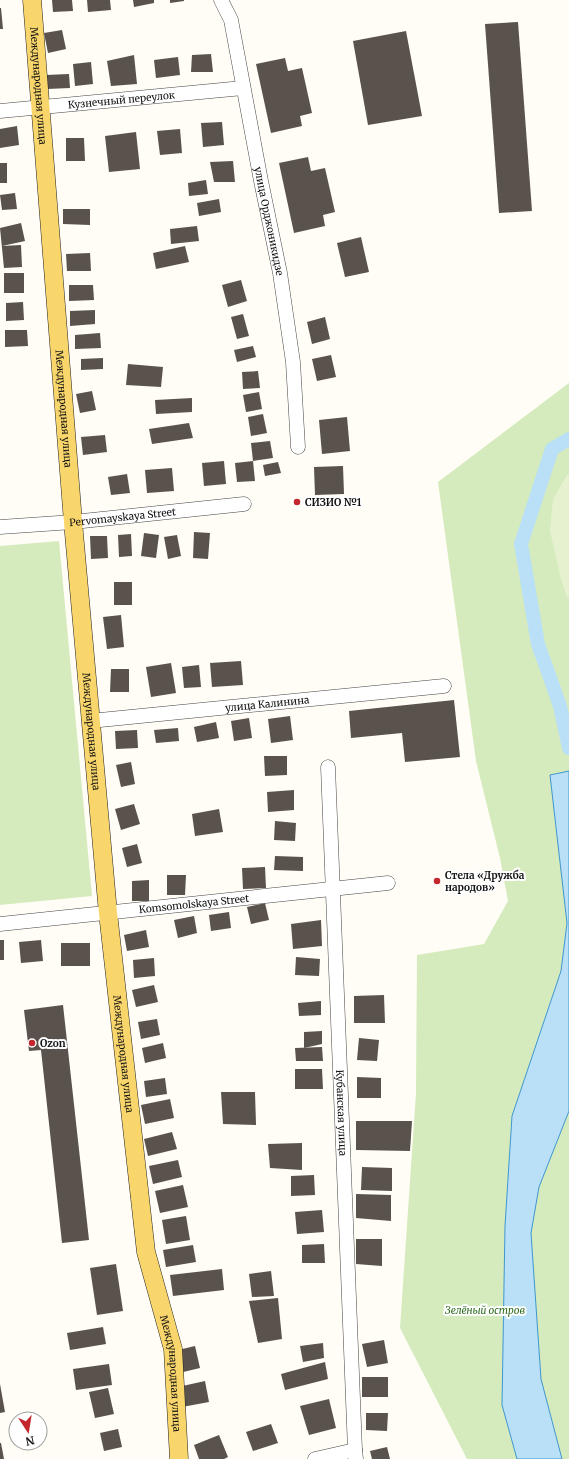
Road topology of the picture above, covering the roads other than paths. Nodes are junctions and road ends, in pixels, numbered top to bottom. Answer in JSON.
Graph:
{"nodes":[{"id":1,"x":32,"y":0,"type":"edge"},
{"id":2,"x":221,"y":0,"type":"edge"},
{"id":3,"x":243,"y":88,"type":"junction"},
{"id":4,"x":41,"y":107,"type":"junction"},
{"id":5,"x":0,"y":111,"type":"edge"},
{"id":6,"x":298,"y":447,"type":"dead end"},
{"id":7,"x":244,"y":504,"type":"dead end"},
{"id":8,"x":73,"y":522,"type":"junction"},
{"id":9,"x":0,"y":527,"type":"edge"},
{"id":10,"x":444,"y":686,"type":"dead end"},
{"id":11,"x":90,"y":721,"type":"junction"},
{"id":12,"x":328,"y":767,"type":"dead end"},
{"id":13,"x":388,"y":884,"type":"dead end"},
{"id":14,"x":332,"y":889,"type":"junction"},
{"id":15,"x":108,"y":913,"type":"junction"},
{"id":16,"x":0,"y":924,"type":"edge"},
{"id":17,"x":356,"y":1455,"type":"edge"},
{"id":18,"x":179,"y":1459,"type":"edge"},
{"id":19,"x":315,"y":1459,"type":"edge"}],
"edges":[{"from":1,"to":4,"type":"main road","name":"Международная улица"},
{"from":2,"to":3,"type":"street","name":"улица Орджоникидзе"},
{"from":3,"to":4,"type":"street","name":"Кузнечный переулок"},
{"from":3,"to":6,"type":"street","name":"улица Орджоникидзе"},
{"from":4,"to":5,"type":"street","name":"Кузнечный переулок"},
{"from":4,"to":8,"type":"main road","name":"Международная улица"},
{"from":7,"to":8,"type":"street","name":"Pervomayskaya Street"},
{"from":8,"to":9,"type":"street","name":"Pervomayskaya Street"},
{"from":8,"to":11,"type":"main road","name":"Международная улица"},
{"from":10,"to":11,"type":"street","name":"улица Калинина"},
{"from":11,"to":15,"type":"main road","name":"Международная улица"},
{"from":12,"to":14,"type":"street","name":"Кубанская улица"},
{"from":13,"to":14,"type":"street","name":"Komsomolskaya Street"},
{"from":14,"to":15,"type":"street","name":"Komsomolskaya Street"},
{"from":14,"to":17,"type":"street","name":"Кубанская улица"},
{"from":15,"to":16,"type":"street","name":"Komsomolskaya Street"},
{"from":15,"to":18,"type":"main road","name":"Международная улица"},
{"from":17,"to":19,"type":"street"}]}
